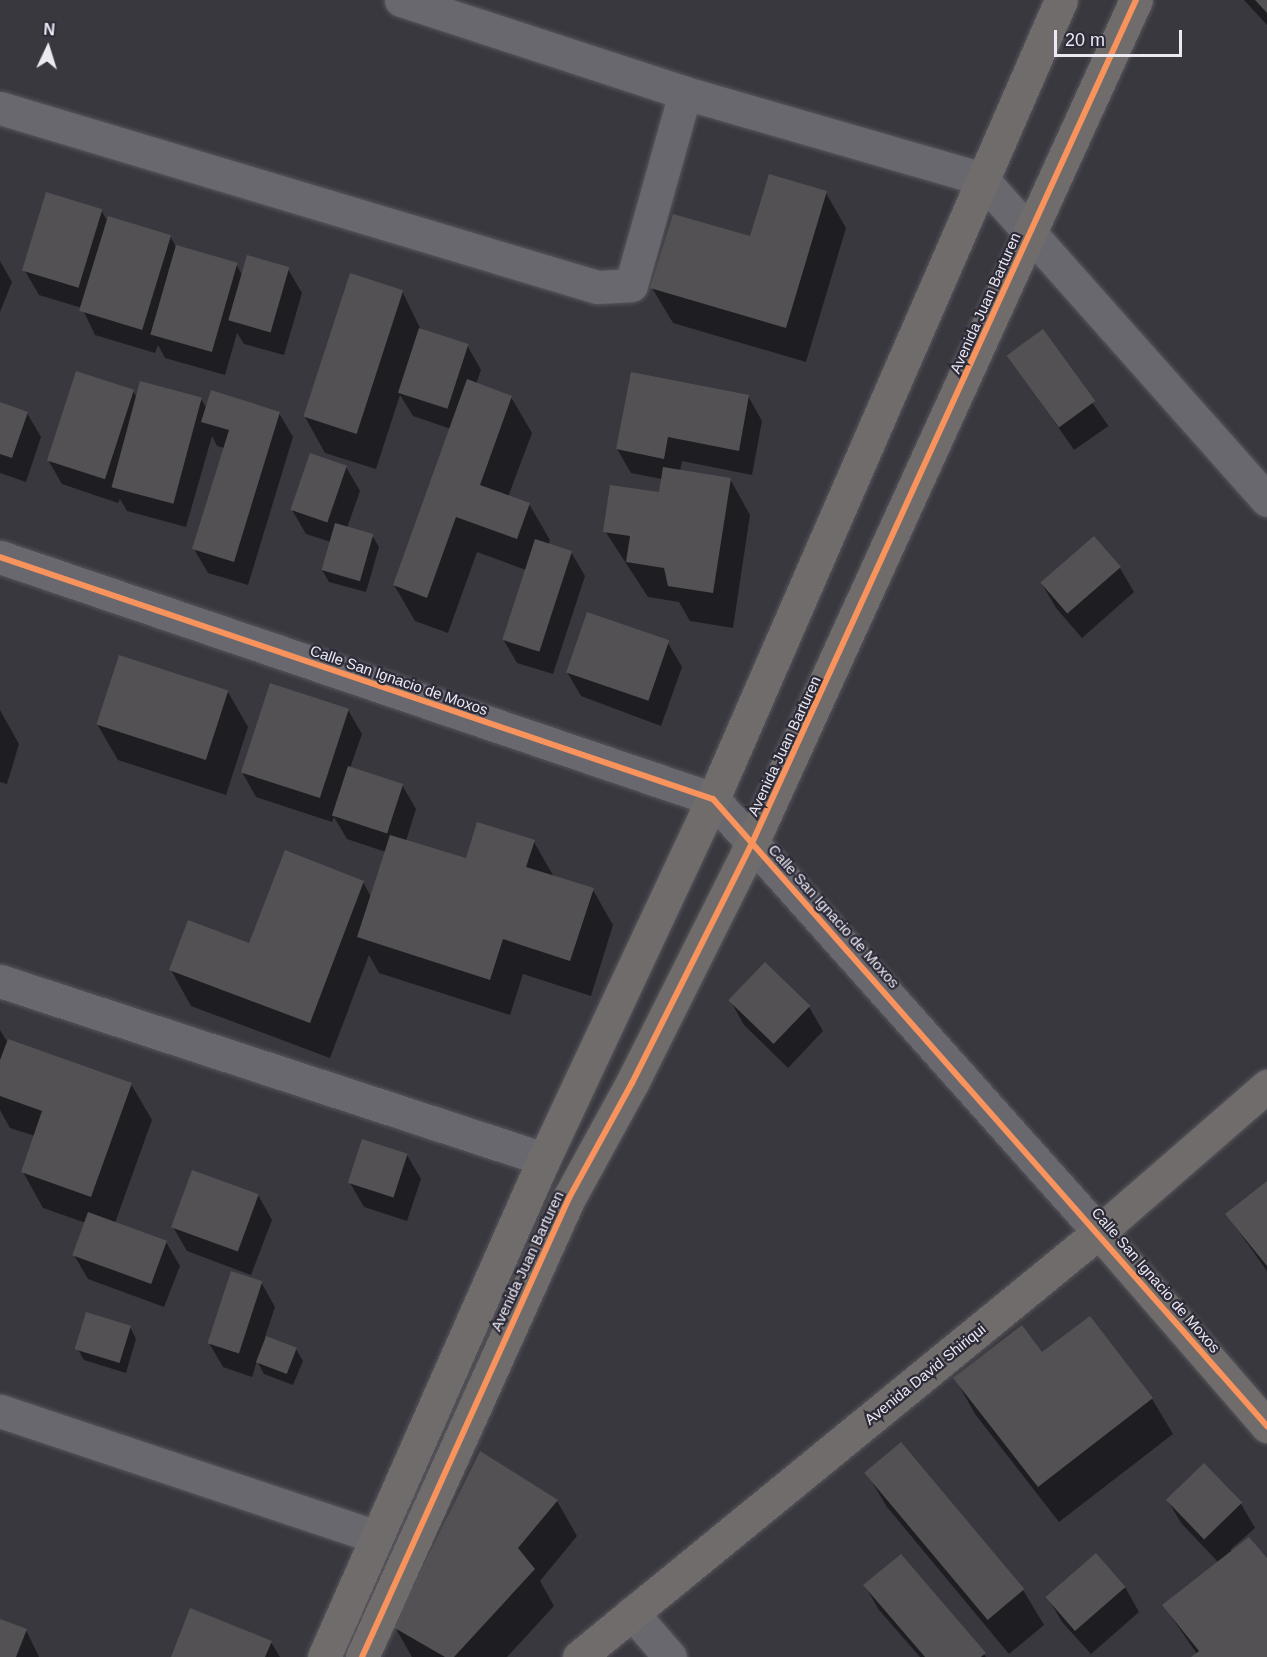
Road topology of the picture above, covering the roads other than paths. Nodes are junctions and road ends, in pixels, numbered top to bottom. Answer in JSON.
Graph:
{"nodes":[{"id":1,"x":401,"y":0,"type":"edge"},
{"id":2,"x":1061,"y":0,"type":"edge"},
{"id":3,"x":1137,"y":0,"type":"edge"},
{"id":4,"x":685,"y":93,"type":"junction"},
{"id":5,"x":0,"y":108,"type":"edge"},
{"id":6,"x":982,"y":180,"type":"junction"},
{"id":7,"x":1030,"y":234,"type":"junction"},
{"id":8,"x":1267,"y":500,"type":"edge"},
{"id":9,"x":0,"y":557,"type":"edge"},
{"id":10,"x":713,"y":799,"type":"junction"},
{"id":11,"x":752,"y":843,"type":"junction"},
{"id":12,"x":0,"y":981,"type":"edge"},
{"id":13,"x":1267,"y":1086,"type":"edge"},
{"id":14,"x":544,"y":1159,"type":"junction"},
{"id":15,"x":1099,"y":1232,"type":"junction"},
{"id":16,"x":0,"y":1412,"type":"edge"},
{"id":17,"x":1267,"y":1426,"type":"edge"},
{"id":18,"x":376,"y":1537,"type":"junction"},
{"id":19,"x":632,"y":1613,"type":"junction"},
{"id":20,"x":324,"y":1657,"type":"edge"},
{"id":21,"x":362,"y":1657,"type":"edge"},
{"id":22,"x":579,"y":1657,"type":"edge"},
{"id":23,"x":670,"y":1657,"type":"edge"}],
"edges":[{"from":1,"to":4,"type":"street"},
{"from":2,"to":6,"type":"street","name":"Avenida Juan Barturen"},
{"from":3,"to":7,"type":"street","name":"Avenida Juan Barturen"},
{"from":4,"to":5,"type":"street"},
{"from":4,"to":6,"type":"street"},
{"from":6,"to":7,"type":"street"},
{"from":6,"to":10,"type":"street","name":"Avenida Juan Barturen"},
{"from":7,"to":8,"type":"street"},
{"from":7,"to":11,"type":"street","name":"Avenida Juan Barturen"},
{"from":9,"to":10,"type":"street","name":"Calle San Ignacio de Moxos"},
{"from":10,"to":11,"type":"street","name":"Calle San Ignacio de Moxos"},
{"from":10,"to":14,"type":"street","name":"Avenida Juan Barturen"},
{"from":11,"to":15,"type":"street","name":"Calle San Ignacio de Moxos"},
{"from":11,"to":21,"type":"street","name":"Avenida Juan Barturen"},
{"from":12,"to":14,"type":"street"},
{"from":13,"to":15,"type":"street","name":"Avenida David Shiriqui"},
{"from":14,"to":18,"type":"street","name":"Avenida Juan Barturen"},
{"from":15,"to":17,"type":"street","name":"Calle San Ignacio de Moxos"},
{"from":15,"to":19,"type":"street","name":"Avenida David Shiriqui"},
{"from":16,"to":18,"type":"street"},
{"from":18,"to":20,"type":"street","name":"Avenida Juan Barturen"},
{"from":19,"to":22,"type":"street","name":"Avenida David Shiriqui"},
{"from":19,"to":23,"type":"street"}]}
